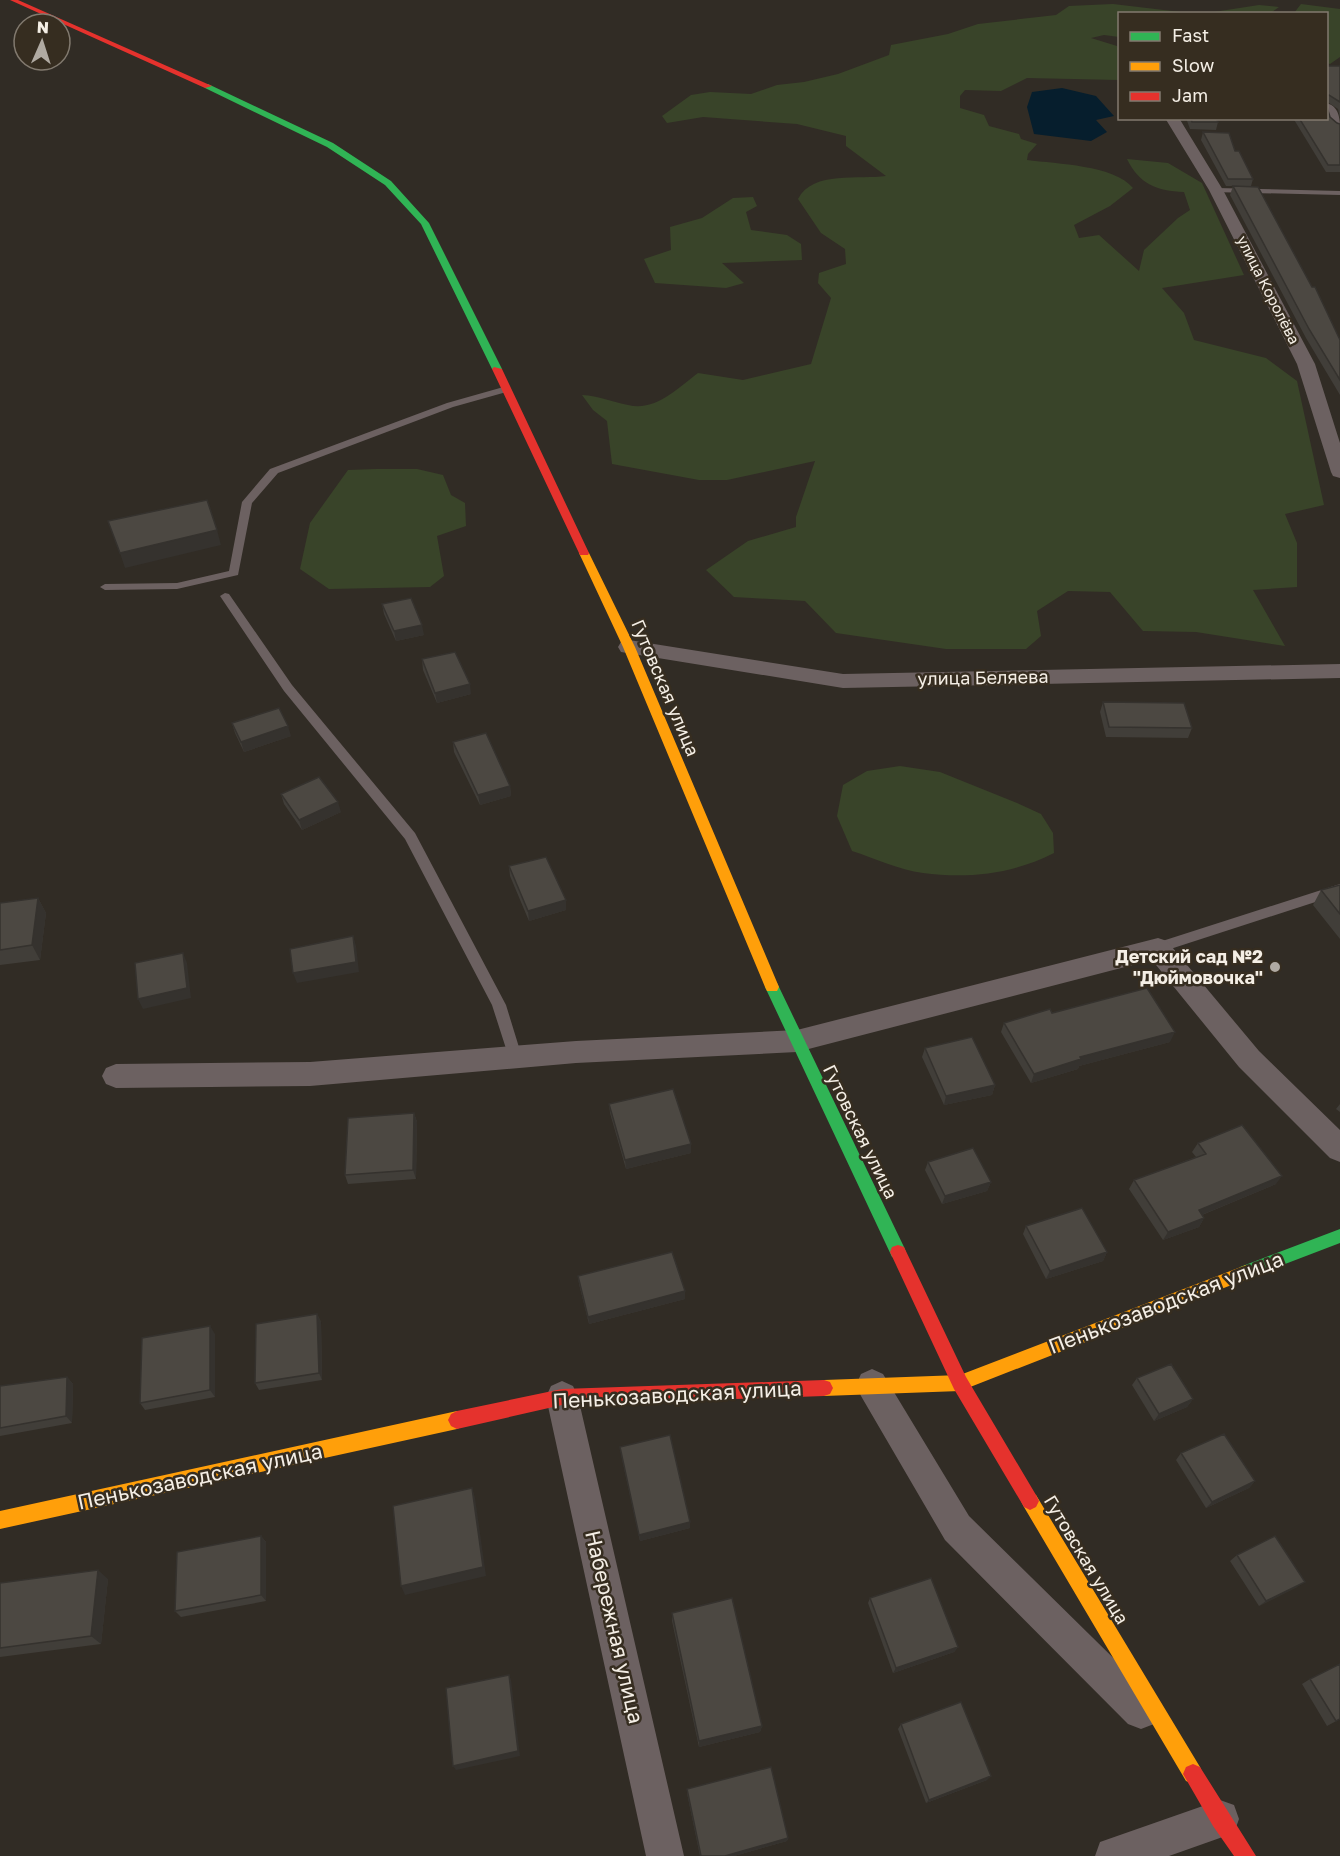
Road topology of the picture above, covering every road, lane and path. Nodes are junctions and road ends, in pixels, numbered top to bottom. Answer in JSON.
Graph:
{"nodes":[{"id":1,"x":13,"y":0,"type":"edge"},
{"id":2,"x":1328,"y":110,"type":"edge"},
{"id":3,"x":1173,"y":120,"type":"edge"},
{"id":4,"x":1340,"y":125,"type":"edge"},
{"id":5,"x":1216,"y":190,"type":"junction"},
{"id":6,"x":1340,"y":193,"type":"edge"},
{"id":7,"x":507,"y":389,"type":"junction"},
{"id":8,"x":1340,"y":472,"type":"edge"},
{"id":9,"x":105,"y":587,"type":"dead end"},
{"id":10,"x":225,"y":596,"type":"dead end"},
{"id":11,"x":628,"y":646,"type":"junction"},
{"id":12,"x":1340,"y":671,"type":"edge"},
{"id":13,"x":1340,"y":889,"type":"edge"},
{"id":14,"x":1158,"y":948,"type":"junction"},
{"id":15,"x":797,"y":1041,"type":"junction"},
{"id":16,"x":514,"y":1057,"type":"junction"},
{"id":17,"x":116,"y":1076,"type":"dead end"},
{"id":18,"x":1340,"y":1149,"type":"edge"},
{"id":19,"x":1340,"y":1236,"type":"edge"},
{"id":20,"x":960,"y":1383,"type":"junction"},
{"id":21,"x":872,"y":1385,"type":"junction"},
{"id":22,"x":562,"y":1397,"type":"junction"},
{"id":23,"x":0,"y":1521,"type":"edge"},
{"id":24,"x":1173,"y":1740,"type":"junction"},
{"id":25,"x":1220,"y":1819,"type":"junction"},
{"id":26,"x":665,"y":1856,"type":"edge"},
{"id":27,"x":1114,"y":1856,"type":"edge"},
{"id":28,"x":1246,"y":1856,"type":"edge"}],
"edges":[{"from":1,"to":7,"type":"street","name":"Гутовская улица"},
{"from":2,"to":4,"type":"street"},
{"from":3,"to":5,"type":"street","name":"улица Королёва"},
{"from":5,"to":6,"type":"lane"},
{"from":5,"to":8,"type":"street","name":"улица Королёва"},
{"from":7,"to":9,"type":"lane"},
{"from":7,"to":11,"type":"street","name":"Гутовская улица"},
{"from":10,"to":16,"type":"lane"},
{"from":11,"to":12,"type":"street","name":"улица Беляева"},
{"from":11,"to":15,"type":"street","name":"Гутовская улица"},
{"from":13,"to":14,"type":"lane"},
{"from":14,"to":15,"type":"street"},
{"from":14,"to":18,"type":"street"},
{"from":15,"to":16,"type":"street"},
{"from":15,"to":20,"type":"street","name":"Гутовская улица"},
{"from":16,"to":17,"type":"street"},
{"from":19,"to":20,"type":"street","name":"Пенькозаводская улица"},
{"from":20,"to":21,"type":"street","name":"Пенькозаводская улица"},
{"from":20,"to":24,"type":"street","name":"Гутовская улица"},
{"from":21,"to":22,"type":"street","name":"Пенькозаводская улица"},
{"from":21,"to":24,"type":"street"},
{"from":22,"to":23,"type":"street","name":"Пенькозаводская улица"},
{"from":22,"to":26,"type":"street","name":"Набережная улица"},
{"from":24,"to":25,"type":"street","name":"Гутовская улица"},
{"from":25,"to":27,"type":"street"},
{"from":25,"to":28,"type":"street","name":"Гутовская улица"}]}
